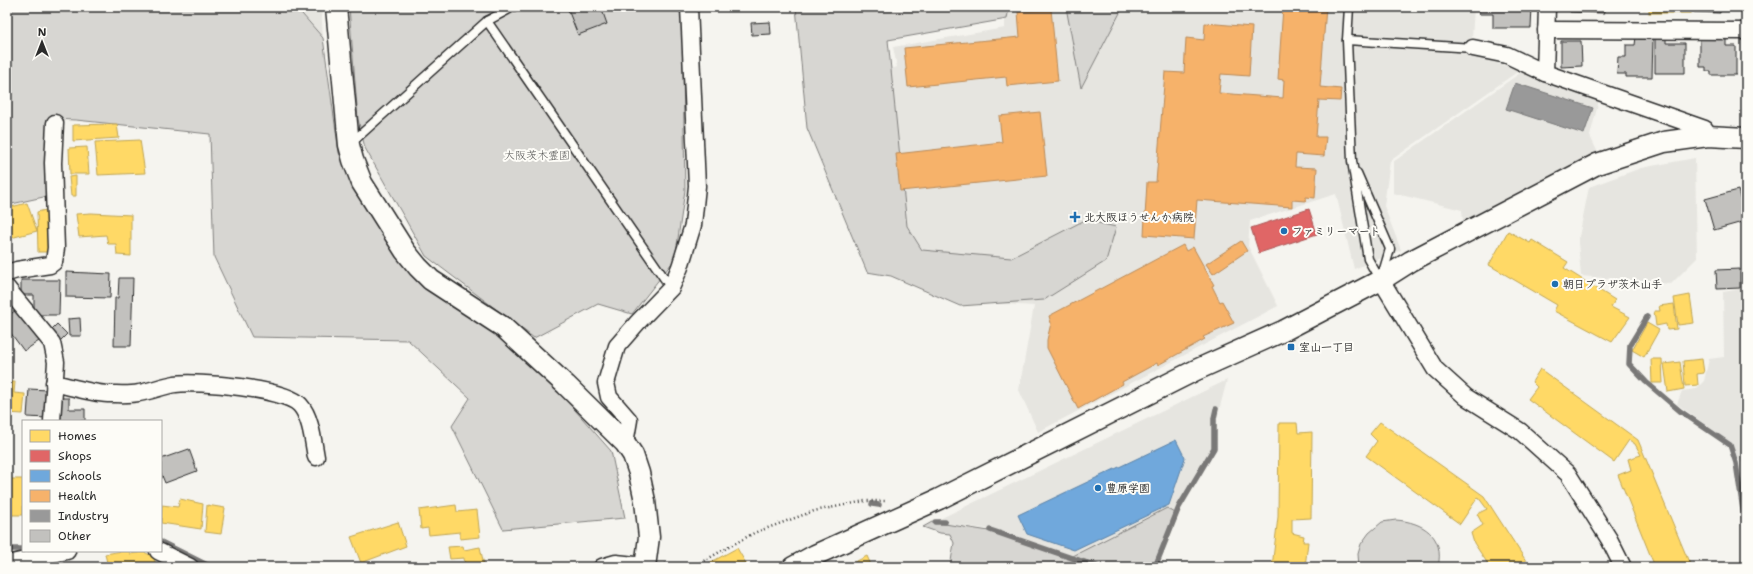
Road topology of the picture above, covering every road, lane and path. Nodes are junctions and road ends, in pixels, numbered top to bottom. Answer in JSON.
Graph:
{"nodes":[{"id":1,"x":336,"y":7,"type":"edge"},
{"id":2,"x":513,"y":7,"type":"edge"},
{"id":3,"x":689,"y":7,"type":"edge"},
{"id":4,"x":1349,"y":7,"type":"edge"},
{"id":5,"x":1547,"y":7,"type":"edge"},
{"id":6,"x":487,"y":21,"type":"junction"},
{"id":7,"x":1546,"y":30,"type":"junction"},
{"id":8,"x":1746,"y":31,"type":"edge"},
{"id":9,"x":1347,"y":40,"type":"junction"},
{"id":10,"x":1472,"y":48,"type":"joint"},
{"id":11,"x":1545,"y":73,"type":"junction"},
{"id":12,"x":55,"y":123,"type":"dead end"},
{"id":13,"x":1708,"y":136,"type":"junction"},
{"id":14,"x":1746,"y":138,"type":"edge"},
{"id":15,"x":349,"y":145,"type":"junction"},
{"id":16,"x":1352,"y":161,"type":"junction"},
{"id":17,"x":7,"y":273,"type":"edge"},
{"id":18,"x":1381,"y":280,"type":"junction"},
{"id":19,"x":7,"y":288,"type":"edge"},
{"id":20,"x":671,"y":288,"type":"junction"},
{"id":21,"x":54,"y":383,"type":"junction"},
{"id":22,"x":52,"y":420,"type":"edge"},
{"id":23,"x":626,"y":443,"type":"junction"},
{"id":24,"x":316,"y":457,"type":"dead end"},
{"id":25,"x":889,"y":500,"type":"dead end"},
{"id":26,"x":160,"y":552,"type":"edge"},
{"id":27,"x":48,"y":553,"type":"edge"},
{"id":28,"x":7,"y":564,"type":"edge"},
{"id":29,"x":190,"y":567,"type":"edge"},
{"id":30,"x":602,"y":567,"type":"edge"},
{"id":31,"x":645,"y":567,"type":"edge"},
{"id":32,"x":793,"y":567,"type":"edge"},
{"id":33,"x":1623,"y":567,"type":"edge"}],
"edges":[{"from":1,"to":15,"type":"street"},
{"from":2,"to":6,"type":"lane"},
{"from":3,"to":20,"type":"street"},
{"from":4,"to":9,"type":"lane"},
{"from":5,"to":7,"type":"street"},
{"from":6,"to":15,"type":"lane"},
{"from":6,"to":20,"type":"lane"},
{"from":7,"to":8,"type":"street"},
{"from":7,"to":11,"type":"street"},
{"from":9,"to":10,"type":"lane"},
{"from":9,"to":16,"type":"lane"},
{"from":10,"to":11,"type":"street"},
{"from":11,"to":13,"type":"street"},
{"from":12,"to":17,"type":"street"},
{"from":13,"to":14,"type":"street"},
{"from":13,"to":18,"type":"street"},
{"from":15,"to":23,"type":"street"},
{"from":16,"to":18,"type":"lane"},
{"from":16,"to":18,"type":"lane"},
{"from":18,"to":32,"type":"street"},
{"from":18,"to":33,"type":"street"},
{"from":19,"to":21,"type":"street"},
{"from":20,"to":23,"type":"street"},
{"from":21,"to":22,"type":"street"},
{"from":21,"to":24,"type":"street"},
{"from":23,"to":31,"type":"street"},
{"from":25,"to":31,"type":"path"},
{"from":26,"to":29,"type":"street"},
{"from":27,"to":28,"type":"street"},
{"from":30,"to":31,"type":"street"}]}
